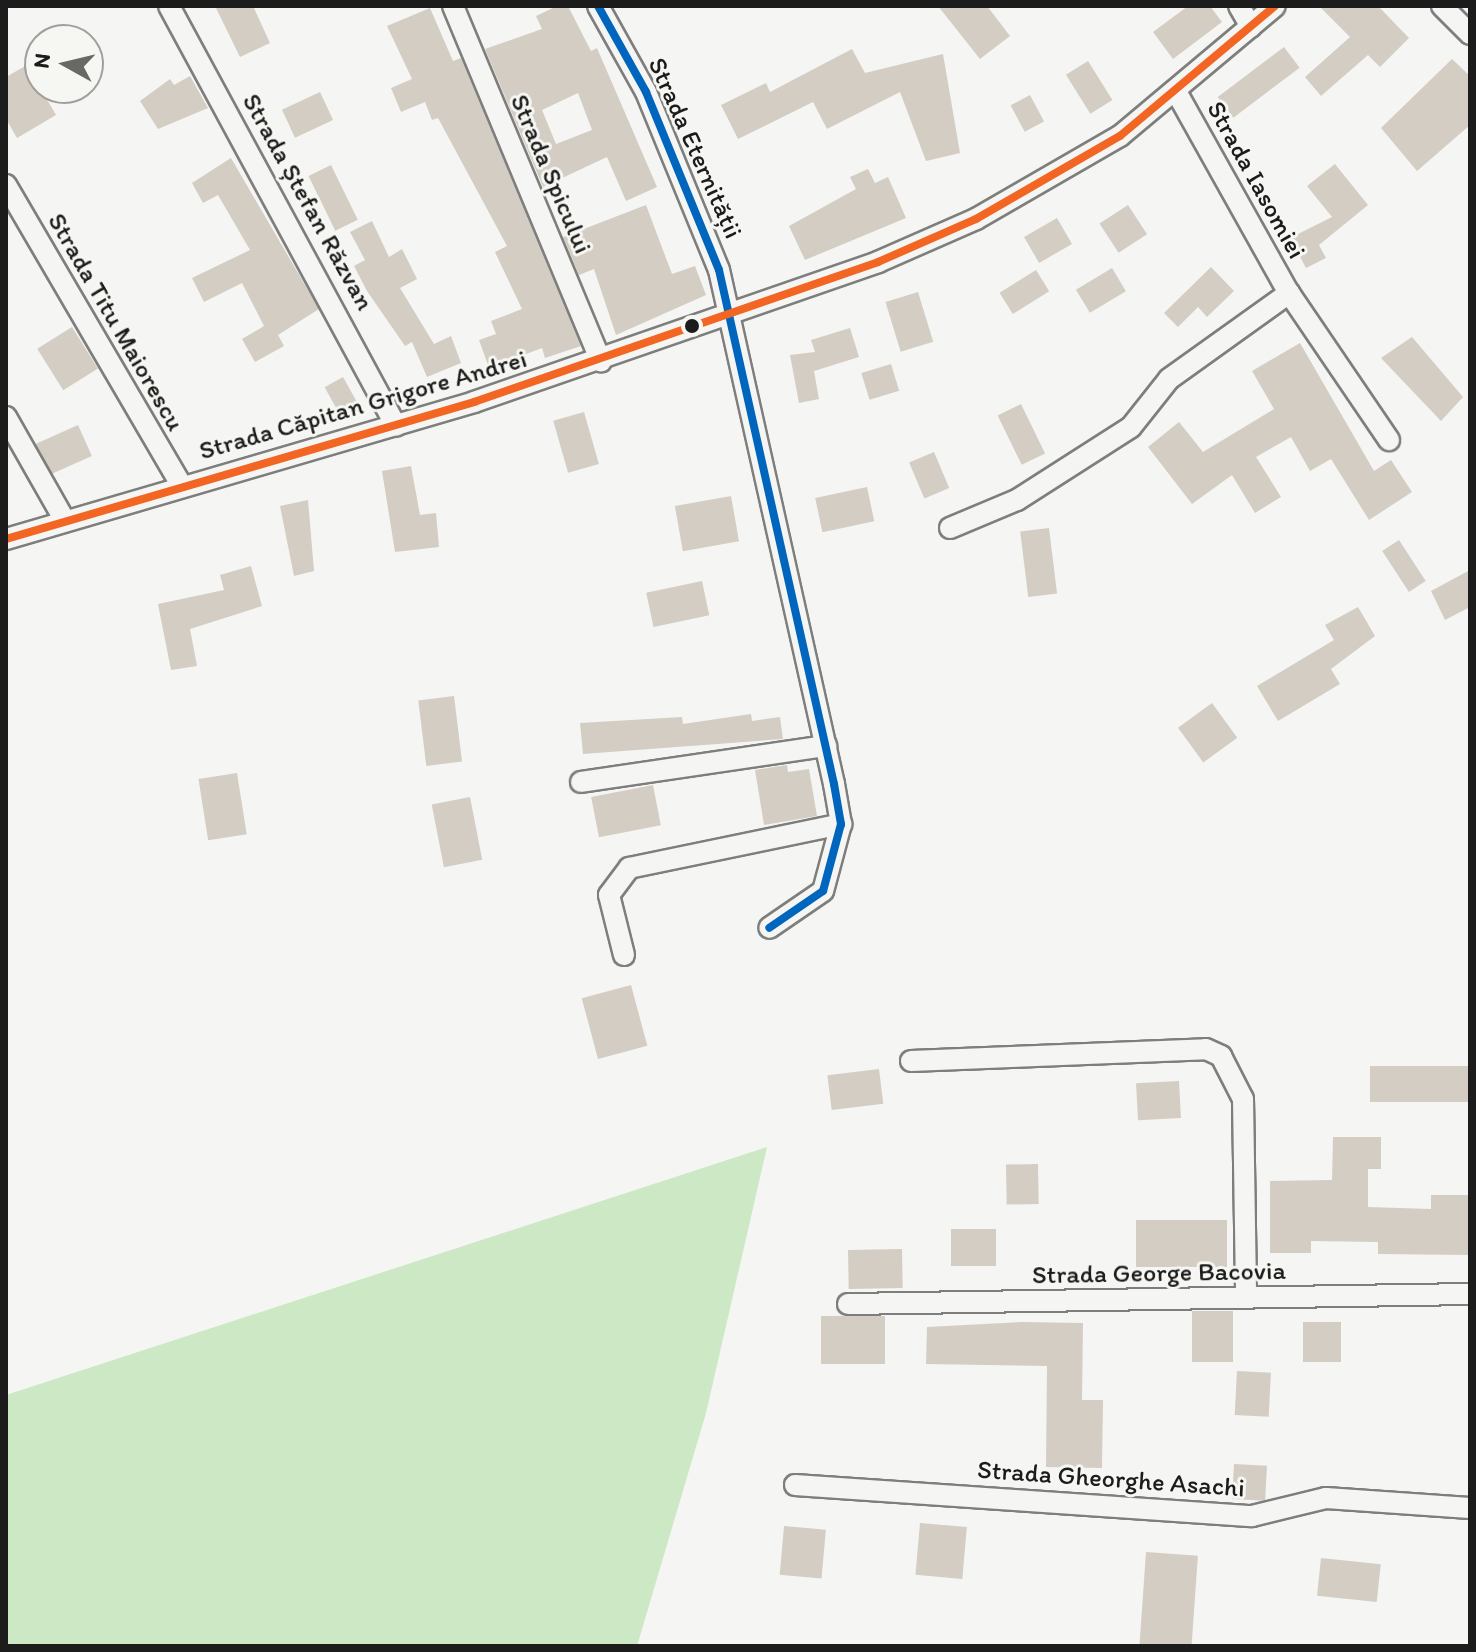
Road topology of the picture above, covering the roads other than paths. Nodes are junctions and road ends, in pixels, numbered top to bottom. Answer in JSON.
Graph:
{"nodes":[{"id":1,"x":169,"y":6,"type":"edge"},
{"id":2,"x":453,"y":6,"type":"edge"},
{"id":3,"x":598,"y":6,"type":"edge"},
{"id":4,"x":1239,"y":6,"type":"edge"},
{"id":5,"x":1275,"y":6,"type":"edge"},
{"id":6,"x":1442,"y":6,"type":"edge"},
{"id":7,"x":1251,"y":27,"type":"junction"},
{"id":8,"x":1470,"y":34,"type":"edge"},
{"id":9,"x":1177,"y":93,"type":"junction"},
{"id":10,"x":6,"y":185,"type":"edge"},
{"id":11,"x":1289,"y":293,"type":"junction"},
{"id":12,"x":732,"y":317,"type":"junction"},
{"id":13,"x":601,"y":361,"type":"junction"},
{"id":14,"x":6,"y":417,"type":"edge"},
{"id":15,"x":396,"y":425,"type":"junction"},
{"id":16,"x":1389,"y":440,"type":"dead end"},
{"id":17,"x":181,"y":485,"type":"junction"},
{"id":18,"x":65,"y":521,"type":"junction"},
{"id":19,"x":950,"y":528,"type":"dead end"},
{"id":20,"x":6,"y":539,"type":"edge"},
{"id":21,"x":826,"y":746,"type":"junction"},
{"id":22,"x":581,"y":782,"type":"dead end"},
{"id":23,"x":841,"y":824,"type":"junction"},
{"id":24,"x":769,"y":928,"type":"dead end"},
{"id":25,"x":624,"y":955,"type":"dead end"},
{"id":26,"x":911,"y":1061,"type":"dead end"},
{"id":27,"x":1470,"y":1294,"type":"edge"},
{"id":28,"x":1246,"y":1298,"type":"junction"},
{"id":29,"x":848,"y":1304,"type":"dead end"},
{"id":30,"x":795,"y":1485,"type":"dead end"},
{"id":31,"x":1470,"y":1508,"type":"edge"}],
"edges":[{"from":1,"to":15,"type":"street","name":"Strada Ștefan Răzvan"},
{"from":2,"to":13,"type":"street","name":"Strada Spicului"},
{"from":3,"to":12,"type":"street","name":"Strada Eternității"},
{"from":4,"to":7,"type":"street"},
{"from":5,"to":7,"type":"street","name":"Strada Căpitan Grigore Andrei"},
{"from":6,"to":8,"type":"street"},
{"from":7,"to":9,"type":"street","name":"Strada Căpitan Grigore Andrei"},
{"from":9,"to":11,"type":"street","name":"Strada Iasomiei"},
{"from":9,"to":12,"type":"street","name":"Strada Căpitan Grigore Andrei"},
{"from":10,"to":17,"type":"street","name":"Strada Titu Maiorescu"},
{"from":11,"to":16,"type":"street","name":"Strada Iasomiei"},
{"from":11,"to":19,"type":"street","name":"Strada Iasomiei"},
{"from":12,"to":13,"type":"street","name":"Strada Căpitan Grigore Andrei"},
{"from":12,"to":21,"type":"street"},
{"from":13,"to":15,"type":"street","name":"Strada Căpitan Grigore Andrei"},
{"from":14,"to":18,"type":"street"},
{"from":15,"to":17,"type":"street","name":"Strada Căpitan Grigore Andrei"},
{"from":17,"to":18,"type":"street","name":"Strada Căpitan Grigore Andrei"},
{"from":18,"to":20,"type":"street","name":"Strada Căpitan Grigore Andrei"},
{"from":21,"to":22,"type":"street"},
{"from":21,"to":23,"type":"street"},
{"from":23,"to":24,"type":"street"},
{"from":23,"to":25,"type":"street"},
{"from":26,"to":28,"type":"street"},
{"from":27,"to":28,"type":"street","name":"Strada George Bacovia"},
{"from":28,"to":29,"type":"street","name":"Strada George Bacovia"},
{"from":30,"to":31,"type":"street","name":"Strada Gheorghe Asachi"}]}
